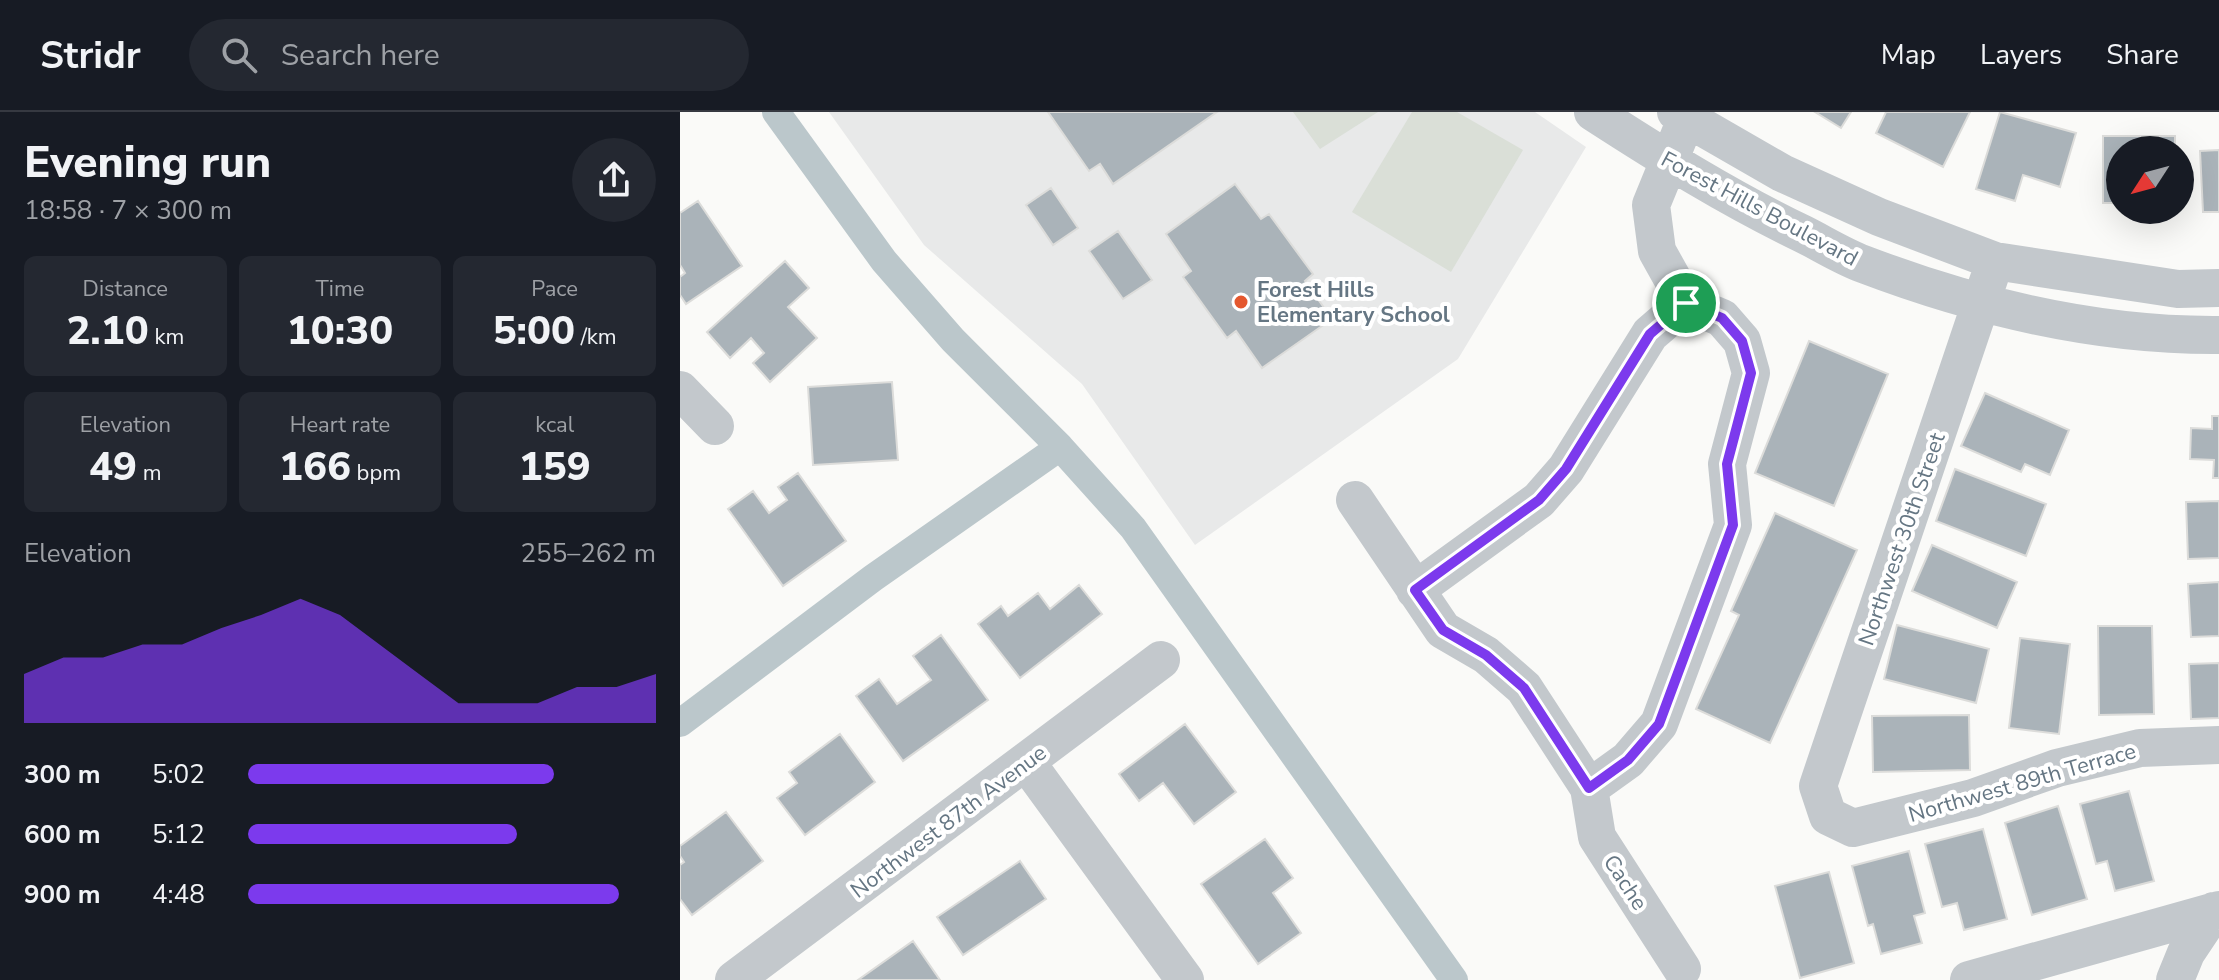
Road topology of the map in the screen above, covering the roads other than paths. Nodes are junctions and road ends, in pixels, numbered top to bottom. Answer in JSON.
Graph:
{"nodes":[{"id":1,"x":1593,"y":112,"type":"edge"},
{"id":2,"x":1683,"y":114,"type":"edge"},
{"id":3,"x":1668,"y":161,"type":"junction"},
{"id":4,"x":1995,"y":261,"type":"junction"},
{"id":5,"x":2219,"y":288,"type":"edge"},
{"id":6,"x":1686,"y":303,"type":"junction"},
{"id":7,"x":1981,"y":303,"type":"junction"},
{"id":8,"x":2219,"y":335,"type":"edge"},
{"id":9,"x":680,"y":390,"type":"edge"},
{"id":10,"x":715,"y":426,"type":"dead end"},
{"id":11,"x":1355,"y":500,"type":"dead end"},
{"id":12,"x":1415,"y":590,"type":"junction"},
{"id":13,"x":1161,"y":660,"type":"dead end"},
{"id":14,"x":2219,"y":745,"type":"edge"},
{"id":15,"x":1027,"y":763,"type":"junction"},
{"id":16,"x":1589,"y":788,"type":"junction"},
{"id":17,"x":1828,"y":816,"type":"joint"},
{"id":18,"x":2217,"y":910,"type":"edge"},
{"id":19,"x":2174,"y":922,"type":"junction"},
{"id":20,"x":1682,"y":969,"type":"dead end"},
{"id":21,"x":734,"y":980,"type":"edge"},
{"id":22,"x":1185,"y":980,"type":"edge"},
{"id":23,"x":1969,"y":980,"type":"edge"},
{"id":24,"x":2152,"y":980,"type":"edge"},
{"id":25,"x":2175,"y":980,"type":"edge"}],
"edges":[{"from":1,"to":3,"type":"street","name":"Forest Hills Boulevard"},
{"from":2,"to":3,"type":"street"},
{"from":2,"to":4,"type":"street","name":"Forest Hills Boulevard"},
{"from":3,"to":6,"type":"street"},
{"from":3,"to":7,"type":"street","name":"Forest Hills Boulevard"},
{"from":4,"to":5,"type":"street","name":"Forest Hills Boulevard"},
{"from":4,"to":7,"type":"street","name":"Northwest 30th Street"},
{"from":6,"to":12,"type":"street"},
{"from":6,"to":16,"type":"street"},
{"from":7,"to":8,"type":"street","name":"Forest Hills Boulevard"},
{"from":7,"to":17,"type":"street","name":"Northwest 30th Street"},
{"from":9,"to":10,"type":"street"},
{"from":11,"to":12,"type":"street","name":"Cache"},
{"from":12,"to":16,"type":"street","name":"Cache"},
{"from":13,"to":15,"type":"street","name":"Northwest 87th Avenue"},
{"from":14,"to":17,"type":"street","name":"Northwest 89th Terrace"},
{"from":15,"to":21,"type":"street","name":"Northwest 87th Avenue"},
{"from":15,"to":22,"type":"street"},
{"from":16,"to":20,"type":"street","name":"Cache"},
{"from":18,"to":19,"type":"street"},
{"from":18,"to":25,"type":"street"},
{"from":19,"to":23,"type":"street"},
{"from":19,"to":24,"type":"street"}]}
